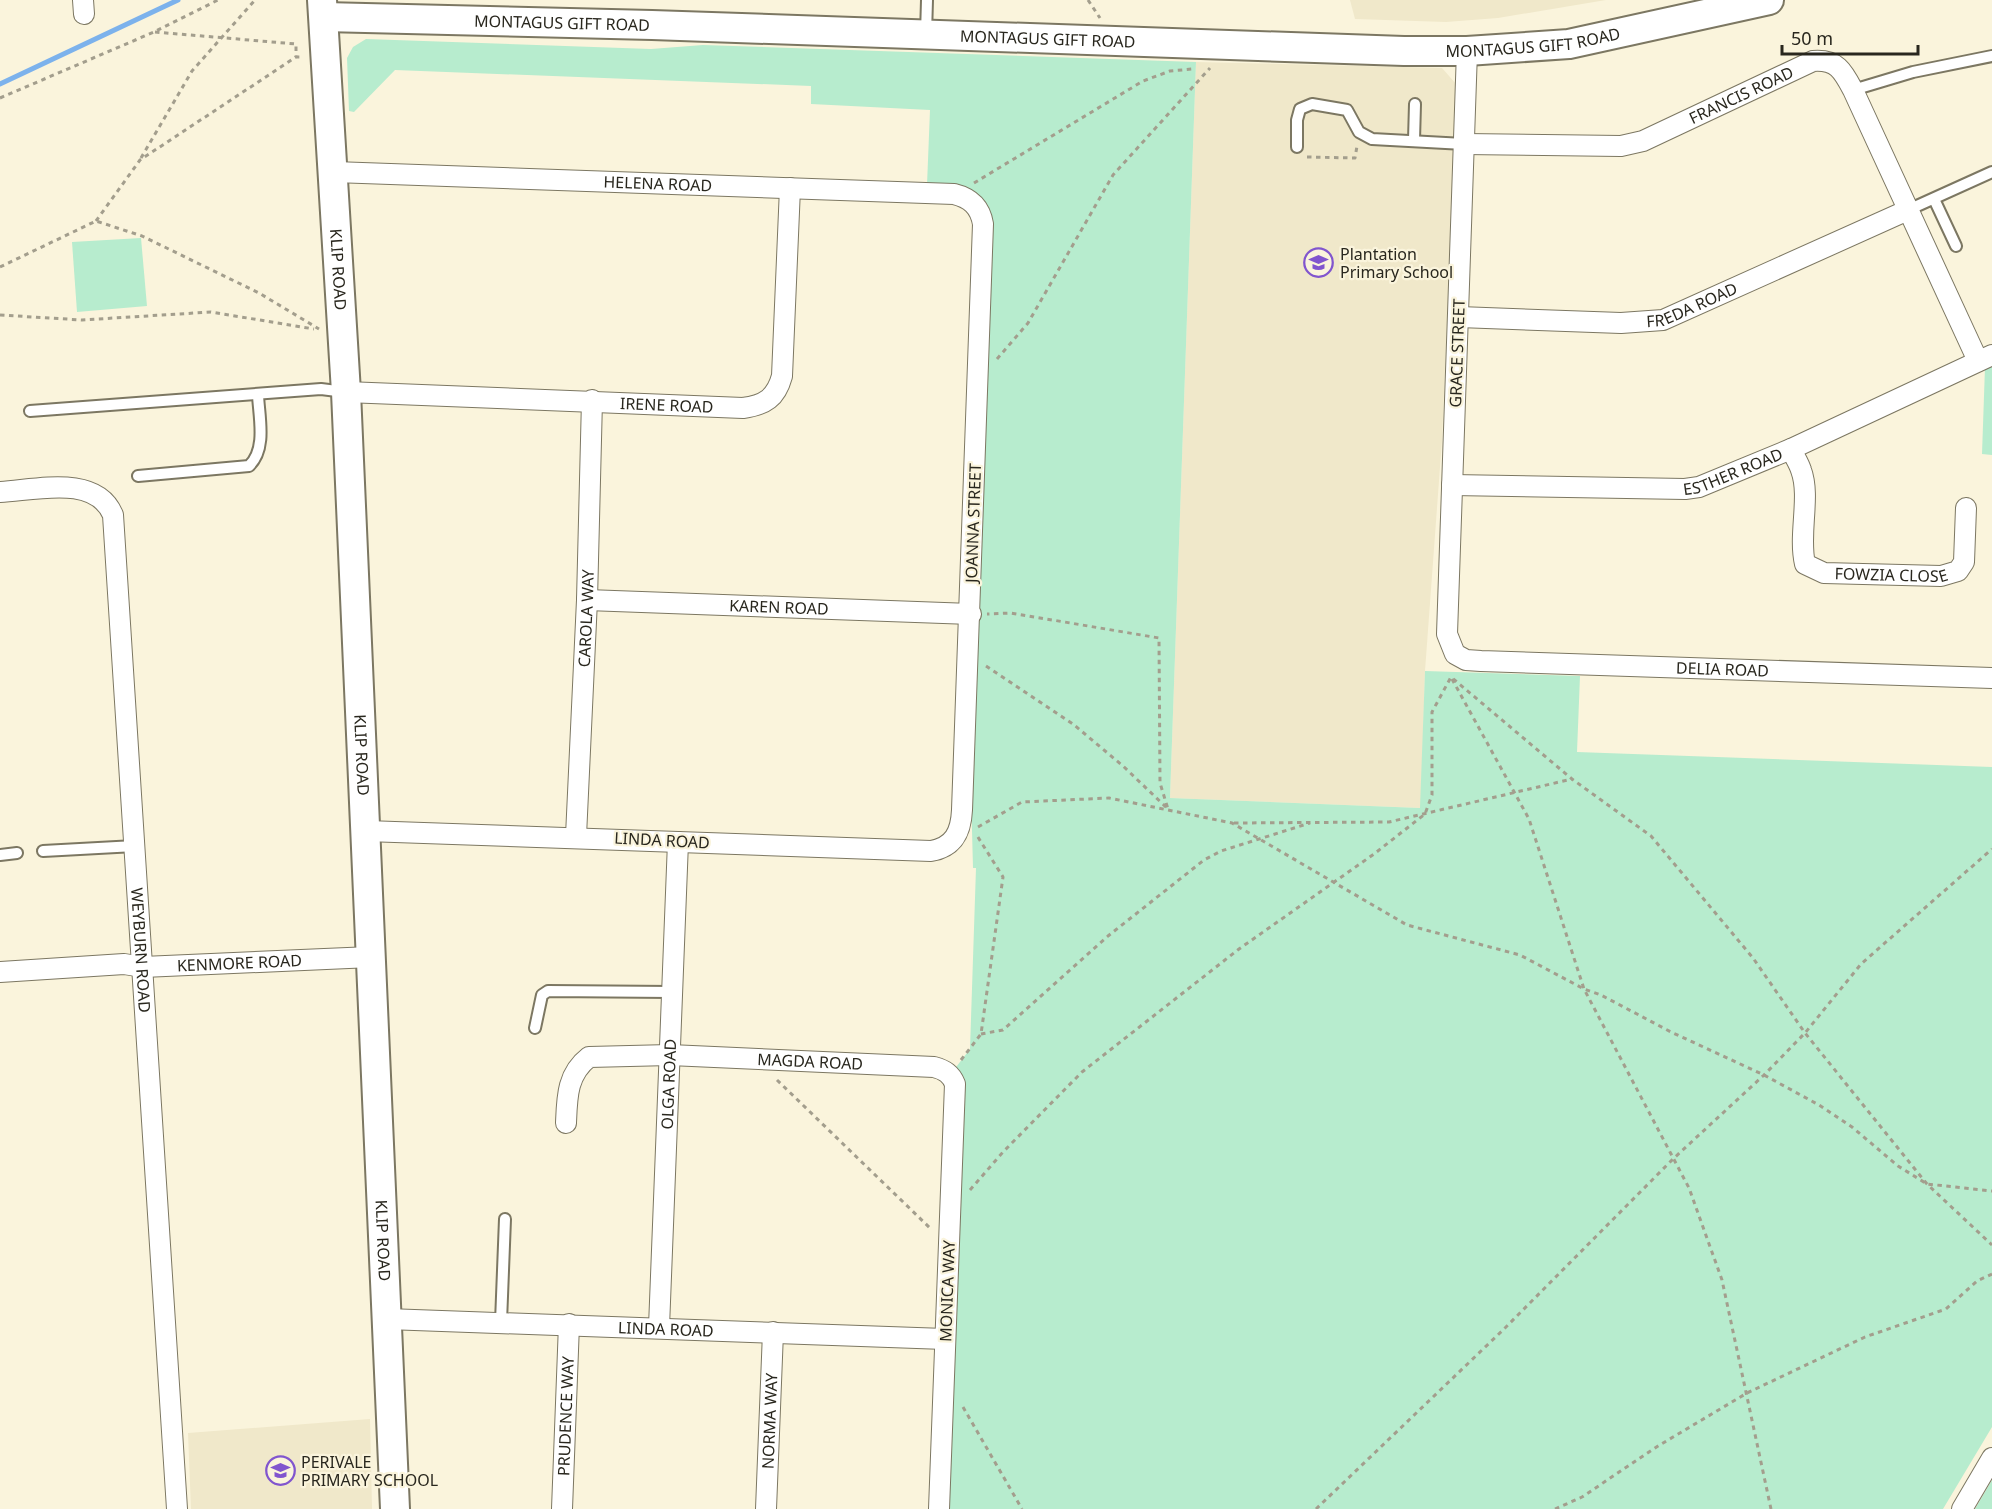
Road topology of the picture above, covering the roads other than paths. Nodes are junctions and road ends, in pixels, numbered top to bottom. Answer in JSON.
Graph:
{"nodes":[{"id":1,"x":927,"y":0,"type":"edge"},
{"id":2,"x":1769,"y":0,"type":"edge"},
{"id":3,"x":323,"y":9,"type":"edge"},
{"id":4,"x":926,"y":35,"type":"junction"},
{"id":5,"x":1467,"y":51,"type":"junction"},
{"id":6,"x":1992,"y":56,"type":"edge"},
{"id":7,"x":1853,"y":90,"type":"junction"},
{"id":8,"x":1415,"y":104,"type":"dead end"},
{"id":9,"x":1414,"y":140,"type":"junction"},
{"id":10,"x":1464,"y":144,"type":"junction"},
{"id":11,"x":1298,"y":147,"type":"road end"},
{"id":12,"x":334,"y":172,"type":"junction"},
{"id":13,"x":1992,"y":172,"type":"edge"},
{"id":14,"x":790,"y":188,"type":"junction"},
{"id":15,"x":1934,"y":199,"type":"junction"},
{"id":16,"x":977,"y":207,"type":"joint"},
{"id":17,"x":1908,"y":210,"type":"junction"},
{"id":18,"x":1956,"y":246,"type":"dead end"},
{"id":19,"x":1459,"y":317,"type":"junction"},
{"id":20,"x":1985,"y":358,"type":"edge"},
{"id":21,"x":346,"y":392,"type":"junction"},
{"id":22,"x":258,"y":395,"type":"junction"},
{"id":23,"x":592,"y":400,"type":"junction"},
{"id":24,"x":30,"y":411,"type":"dead end"},
{"id":25,"x":1791,"y":449,"type":"junction"},
{"id":26,"x":138,"y":476,"type":"dead end"},
{"id":27,"x":1452,"y":485,"type":"junction"},
{"id":28,"x":0,"y":492,"type":"edge"},
{"id":29,"x":1966,"y":508,"type":"dead end"},
{"id":30,"x":587,"y":600,"type":"junction"},
{"id":31,"x":970,"y":614,"type":"junction"},
{"id":32,"x":1455,"y":654,"type":"joint"},
{"id":33,"x":1992,"y":678,"type":"edge"},
{"id":34,"x":366,"y":831,"type":"junction"},
{"id":35,"x":576,"y":836,"type":"junction"},
{"id":36,"x":956,"y":838,"type":"joint"},
{"id":37,"x":678,"y":842,"type":"junction"},
{"id":38,"x":135,"y":846,"type":"junction"},
{"id":39,"x":43,"y":851,"type":"dead end"},
{"id":40,"x":17,"y":853,"type":"dead end"},
{"id":41,"x":0,"y":855,"type":"edge"},
{"id":42,"x":371,"y":957,"type":"junction"},
{"id":43,"x":143,"y":967,"type":"junction"},
{"id":44,"x":0,"y":972,"type":"edge"},
{"id":45,"x":672,"y":992,"type":"junction"},
{"id":46,"x":535,"y":1028,"type":"dead end"},
{"id":47,"x":670,"y":1055,"type":"junction"},
{"id":48,"x":950,"y":1075,"type":"joint"},
{"id":49,"x":566,"y":1124,"type":"dead end"},
{"id":50,"x":505,"y":1219,"type":"dead end"},
{"id":51,"x":387,"y":1319,"type":"junction"},
{"id":52,"x":501,"y":1322,"type":"junction"},
{"id":53,"x":569,"y":1324,"type":"junction"},
{"id":54,"x":659,"y":1327,"type":"junction"},
{"id":55,"x":773,"y":1332,"type":"junction"},
{"id":56,"x":945,"y":1339,"type":"junction"},
{"id":57,"x":1992,"y":1458,"type":"edge"},
{"id":58,"x":177,"y":1509,"type":"edge"},
{"id":59,"x":395,"y":1509,"type":"edge"},
{"id":60,"x":562,"y":1509,"type":"edge"},
{"id":61,"x":766,"y":1509,"type":"edge"},
{"id":62,"x":939,"y":1509,"type":"edge"},
{"id":63,"x":1962,"y":1509,"type":"edge"}],
"edges":[{"from":1,"to":4,"type":"lane"},
{"from":2,"to":5,"type":"street","name":"MONTAGUS GIFT ROAD"},
{"from":3,"to":4,"type":"street","name":"MONTAGUS GIFT ROAD"},
{"from":3,"to":12,"type":"street","name":"KLIP ROAD"},
{"from":4,"to":5,"type":"street","name":"MONTAGUS GIFT ROAD"},
{"from":5,"to":10,"type":"street","name":"GRACE STREET"},
{"from":6,"to":7,"type":"lane"},
{"from":7,"to":10,"type":"street","name":"FRANCIS ROAD"},
{"from":7,"to":17,"type":"street","name":"FRANCIS ROAD"},
{"from":8,"to":9,"type":"lane"},
{"from":9,"to":10,"type":"lane"},
{"from":9,"to":11,"type":"lane"},
{"from":10,"to":19,"type":"street","name":"GRACE STREET"},
{"from":12,"to":14,"type":"street","name":"HELENA ROAD"},
{"from":12,"to":21,"type":"street","name":"KLIP ROAD"},
{"from":13,"to":15,"type":"lane"},
{"from":14,"to":16,"type":"street","name":"HELENA ROAD"},
{"from":14,"to":23,"type":"street","name":"IRENE ROAD"},
{"from":15,"to":17,"type":"lane"},
{"from":15,"to":18,"type":"lane"},
{"from":16,"to":31,"type":"street","name":"JOANNA STREET"},
{"from":17,"to":19,"type":"street","name":"FREDA ROAD"},
{"from":17,"to":20,"type":"street","name":"FRANCIS ROAD"},
{"from":19,"to":27,"type":"street","name":"GRACE STREET"},
{"from":20,"to":25,"type":"street","name":"ESTHER ROAD"},
{"from":21,"to":22,"type":"lane"},
{"from":21,"to":23,"type":"street","name":"IRENE ROAD"},
{"from":21,"to":34,"type":"street","name":"KLIP ROAD"},
{"from":22,"to":24,"type":"lane"},
{"from":22,"to":26,"type":"lane"},
{"from":23,"to":30,"type":"street","name":"CAROLA WAY"},
{"from":25,"to":27,"type":"street","name":"ESTHER ROAD"},
{"from":25,"to":29,"type":"street","name":"FOWZIA CLOSE"},
{"from":27,"to":32,"type":"street","name":"GRACE STREET"},
{"from":28,"to":38,"type":"street","name":"WEYBURN ROAD"},
{"from":30,"to":31,"type":"street","name":"KAREN ROAD"},
{"from":30,"to":35,"type":"street","name":"CAROLA WAY"},
{"from":31,"to":36,"type":"street","name":"JOANNA STREET"},
{"from":32,"to":33,"type":"street","name":"DELIA ROAD"},
{"from":34,"to":35,"type":"street","name":"LINDA ROAD"},
{"from":34,"to":42,"type":"street","name":"KLIP ROAD"},
{"from":35,"to":37,"type":"street","name":"LINDA ROAD"},
{"from":36,"to":37,"type":"street","name":"LINDA ROAD"},
{"from":37,"to":45,"type":"street","name":"OLGA ROAD"},
{"from":38,"to":39,"type":"lane"},
{"from":38,"to":43,"type":"street","name":"WEYBURN ROAD"},
{"from":40,"to":41,"type":"lane"},
{"from":42,"to":43,"type":"street","name":"KENMORE ROAD"},
{"from":42,"to":51,"type":"street","name":"KLIP ROAD"},
{"from":43,"to":44,"type":"street","name":"KENMORE ROAD"},
{"from":43,"to":58,"type":"street","name":"WEYBURN ROAD"},
{"from":45,"to":46,"type":"lane"},
{"from":45,"to":47,"type":"street","name":"OLGA ROAD"},
{"from":47,"to":48,"type":"street","name":"MAGDA ROAD"},
{"from":47,"to":49,"type":"street","name":"MAGDA ROAD"},
{"from":47,"to":54,"type":"street","name":"OLGA ROAD"},
{"from":48,"to":56,"type":"street","name":"MONICA WAY"},
{"from":50,"to":52,"type":"lane"},
{"from":51,"to":52,"type":"street","name":"LINDA ROAD"},
{"from":51,"to":59,"type":"street","name":"KLIP ROAD"},
{"from":52,"to":53,"type":"street","name":"LINDA ROAD"},
{"from":53,"to":54,"type":"street","name":"LINDA ROAD"},
{"from":53,"to":60,"type":"street","name":"PRUDENCE WAY"},
{"from":54,"to":55,"type":"street","name":"LINDA ROAD"},
{"from":55,"to":56,"type":"street","name":"LINDA ROAD"},
{"from":55,"to":61,"type":"street","name":"NORMA WAY"},
{"from":56,"to":62,"type":"street","name":"MONICA WAY"},
{"from":57,"to":63,"type":"street"}]}
